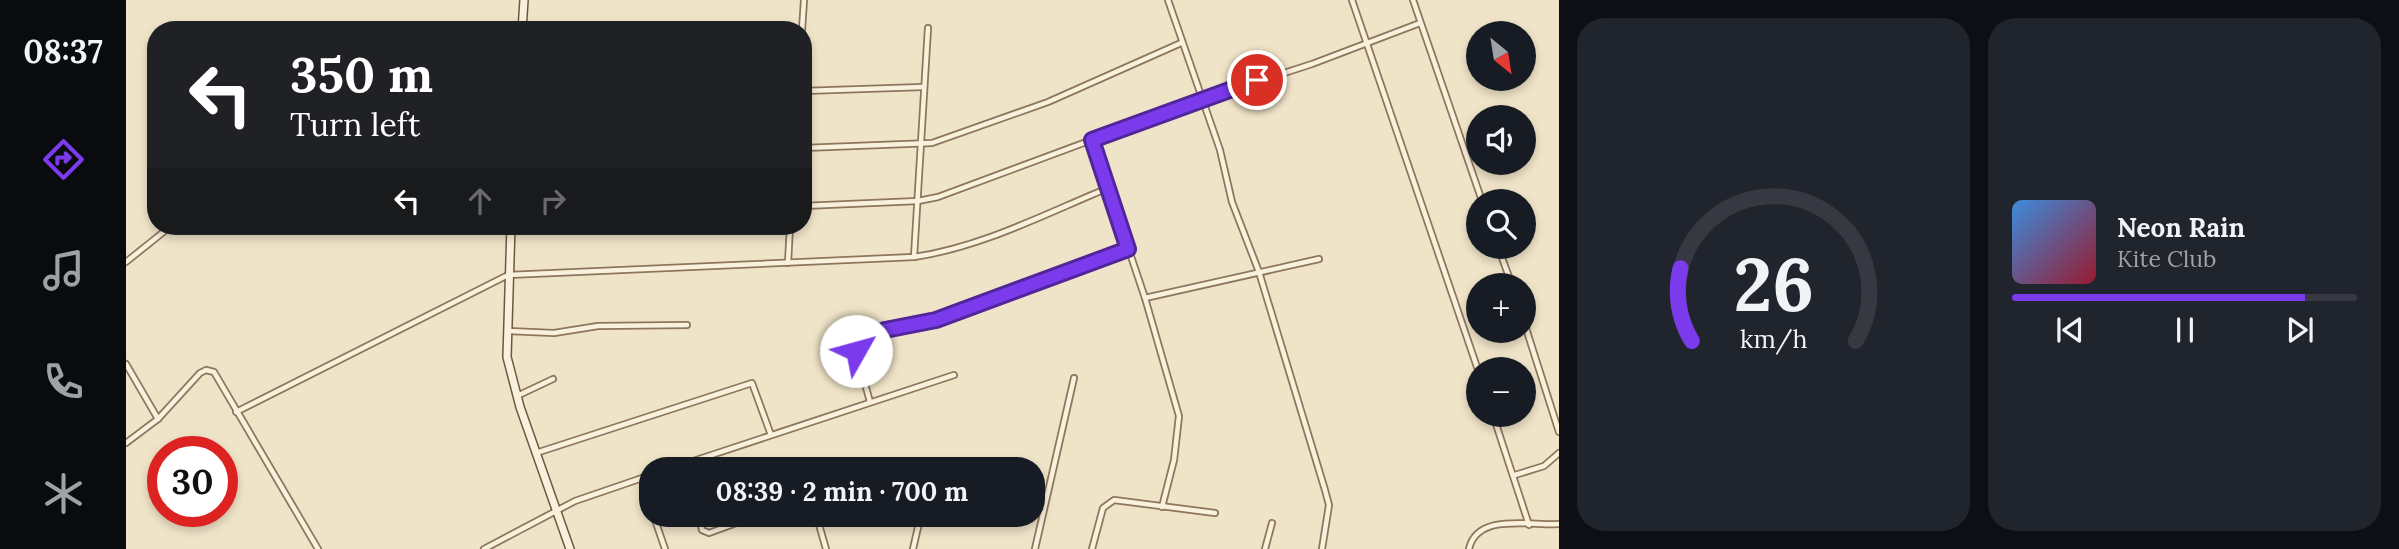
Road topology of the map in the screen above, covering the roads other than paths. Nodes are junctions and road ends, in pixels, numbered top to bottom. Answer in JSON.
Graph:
{"nodes":[{"id":1,"x":524,"y":0,"type":"edge"},
{"id":2,"x":804,"y":0,"type":"edge"},
{"id":3,"x":1168,"y":0,"type":"edge"},
{"id":4,"x":1352,"y":0,"type":"edge"},
{"id":5,"x":1413,"y":0,"type":"edge"},
{"id":6,"x":523,"y":21,"type":"edge"},
{"id":7,"x":803,"y":21,"type":"edge"},
{"id":8,"x":1420,"y":23,"type":"junction"},
{"id":9,"x":928,"y":27,"type":"dead end"},
{"id":10,"x":1181,"y":43,"type":"junction"},
{"id":11,"x":1367,"y":44,"type":"junction"},
{"id":12,"x":923,"y":87,"type":"junction"},
{"id":13,"x":812,"y":91,"type":"edge"},
{"id":14,"x":1201,"y":99,"type":"junction"},
{"id":15,"x":1092,"y":140,"type":"junction"},
{"id":16,"x":920,"y":145,"type":"junction"},
{"id":17,"x":812,"y":148,"type":"edge"},
{"id":18,"x":1108,"y":188,"type":"junction"},
{"id":19,"x":1478,"y":189,"type":"edge"},
{"id":20,"x":918,"y":201,"type":"junction"},
{"id":21,"x":812,"y":206,"type":"edge"},
{"id":22,"x":160,"y":235,"type":"edge"},
{"id":23,"x":510,"y":235,"type":"edge"},
{"id":24,"x":790,"y":235,"type":"edge"},
{"id":25,"x":1128,"y":249,"type":"junction"},
{"id":26,"x":914,"y":257,"type":"junction"},
{"id":27,"x":1319,"y":259,"type":"dead end"},
{"id":28,"x":126,"y":262,"type":"edge"},
{"id":29,"x":788,"y":263,"type":"junction"},
{"id":30,"x":1259,"y":272,"type":"junction"},
{"id":31,"x":508,"y":275,"type":"junction"},
{"id":32,"x":1145,"y":298,"type":"junction"},
{"id":33,"x":687,"y":325,"type":"dead end"},
{"id":34,"x":506,"y":331,"type":"junction"},
{"id":35,"x":1531,"y":343,"type":"edge"},
{"id":36,"x":1474,"y":357,"type":"edge"},
{"id":37,"x":126,"y":364,"type":"edge"},
{"id":38,"x":954,"y":375,"type":"dead end"},
{"id":39,"x":1074,"y":378,"type":"dead end"},
{"id":40,"x":554,"y":379,"type":"dead end"},
{"id":41,"x":517,"y":396,"type":"junction"},
{"id":42,"x":870,"y":402,"type":"junction"},
{"id":43,"x":236,"y":412,"type":"junction"},
{"id":44,"x":158,"y":419,"type":"junction"},
{"id":45,"x":1497,"y":427,"type":"edge"},
{"id":46,"x":1559,"y":432,"type":"edge"},
{"id":47,"x":771,"y":435,"type":"junction"},
{"id":48,"x":126,"y":443,"type":"edge"},
{"id":49,"x":1559,"y":453,"type":"edge"},
{"id":50,"x":536,"y":454,"type":"junction"},
{"id":51,"x":711,"y":457,"type":"edge"},
{"id":52,"x":1514,"y":475,"type":"junction"},
{"id":53,"x":639,"y":479,"type":"edge"},
{"id":54,"x":1162,"y":507,"type":"junction"},
{"id":55,"x":556,"y":512,"type":"junction"},
{"id":56,"x":1215,"y":513,"type":"dead end"},
{"id":57,"x":1272,"y":523,"type":"dead end"},
{"id":58,"x":1559,"y":524,"type":"edge"},
{"id":59,"x":1529,"y":525,"type":"junction"},
{"id":60,"x":657,"y":527,"type":"edge"},
{"id":61,"x":701,"y":527,"type":"edge"},
{"id":62,"x":725,"y":527,"type":"edge"},
{"id":63,"x":820,"y":527,"type":"edge"},
{"id":64,"x":918,"y":527,"type":"edge"},
{"id":65,"x":318,"y":549,"type":"edge"},
{"id":66,"x":484,"y":549,"type":"edge"},
{"id":67,"x":570,"y":549,"type":"edge"},
{"id":68,"x":665,"y":549,"type":"edge"},
{"id":69,"x":827,"y":549,"type":"edge"},
{"id":70,"x":913,"y":549,"type":"edge"},
{"id":71,"x":1035,"y":549,"type":"edge"},
{"id":72,"x":1092,"y":549,"type":"edge"},
{"id":73,"x":1265,"y":549,"type":"edge"},
{"id":74,"x":1322,"y":549,"type":"edge"},
{"id":75,"x":1469,"y":549,"type":"edge"}],
"edges":[{"from":1,"to":6,"type":"street"},
{"from":2,"to":7,"type":"street"},
{"from":3,"to":10,"type":"street"},
{"from":4,"to":11,"type":"street"},
{"from":5,"to":8,"type":"street"},
{"from":8,"to":11,"type":"street"},
{"from":8,"to":19,"type":"street"},
{"from":9,"to":12,"type":"street"},
{"from":10,"to":14,"type":"street"},
{"from":10,"to":16,"type":"street"},
{"from":11,"to":14,"type":"street"},
{"from":11,"to":36,"type":"street"},
{"from":12,"to":13,"type":"street"},
{"from":12,"to":16,"type":"street"},
{"from":14,"to":15,"type":"street"},
{"from":14,"to":30,"type":"street"},
{"from":15,"to":18,"type":"street"},
{"from":15,"to":20,"type":"street"},
{"from":16,"to":17,"type":"street"},
{"from":16,"to":20,"type":"street"},
{"from":18,"to":25,"type":"street"},
{"from":18,"to":26,"type":"street"},
{"from":20,"to":21,"type":"street"},
{"from":20,"to":26,"type":"street"},
{"from":22,"to":28,"type":"street"},
{"from":23,"to":31,"type":"street"},
{"from":24,"to":29,"type":"street"},
{"from":25,"to":32,"type":"street"},
{"from":25,"to":42,"type":"street"},
{"from":26,"to":29,"type":"street"},
{"from":27,"to":30,"type":"street"},
{"from":29,"to":31,"type":"street"},
{"from":30,"to":32,"type":"street"},
{"from":30,"to":74,"type":"street"},
{"from":31,"to":34,"type":"street"},
{"from":31,"to":43,"type":"street"},
{"from":32,"to":54,"type":"street"},
{"from":33,"to":34,"type":"street"},
{"from":34,"to":41,"type":"street"},
{"from":35,"to":46,"type":"street"},
{"from":37,"to":44,"type":"street"},
{"from":38,"to":42,"type":"street"},
{"from":39,"to":71,"type":"street"},
{"from":40,"to":41,"type":"street"},
{"from":41,"to":50,"type":"street"},
{"from":42,"to":47,"type":"street"},
{"from":43,"to":44,"type":"street"},
{"from":43,"to":65,"type":"street"},
{"from":44,"to":48,"type":"street"},
{"from":45,"to":52,"type":"street"},
{"from":47,"to":50,"type":"street"},
{"from":47,"to":51,"type":"street"},
{"from":49,"to":52,"type":"street"},
{"from":50,"to":55,"type":"street"},
{"from":52,"to":59,"type":"street"},
{"from":53,"to":55,"type":"street"},
{"from":54,"to":56,"type":"street"},
{"from":54,"to":72,"type":"street"},
{"from":55,"to":66,"type":"street"},
{"from":55,"to":67,"type":"street"},
{"from":57,"to":73,"type":"street"},
{"from":58,"to":59,"type":"street"},
{"from":59,"to":75,"type":"street"},
{"from":60,"to":68,"type":"street"},
{"from":61,"to":62,"type":"street"},
{"from":63,"to":69,"type":"street"},
{"from":64,"to":70,"type":"street"}]}
